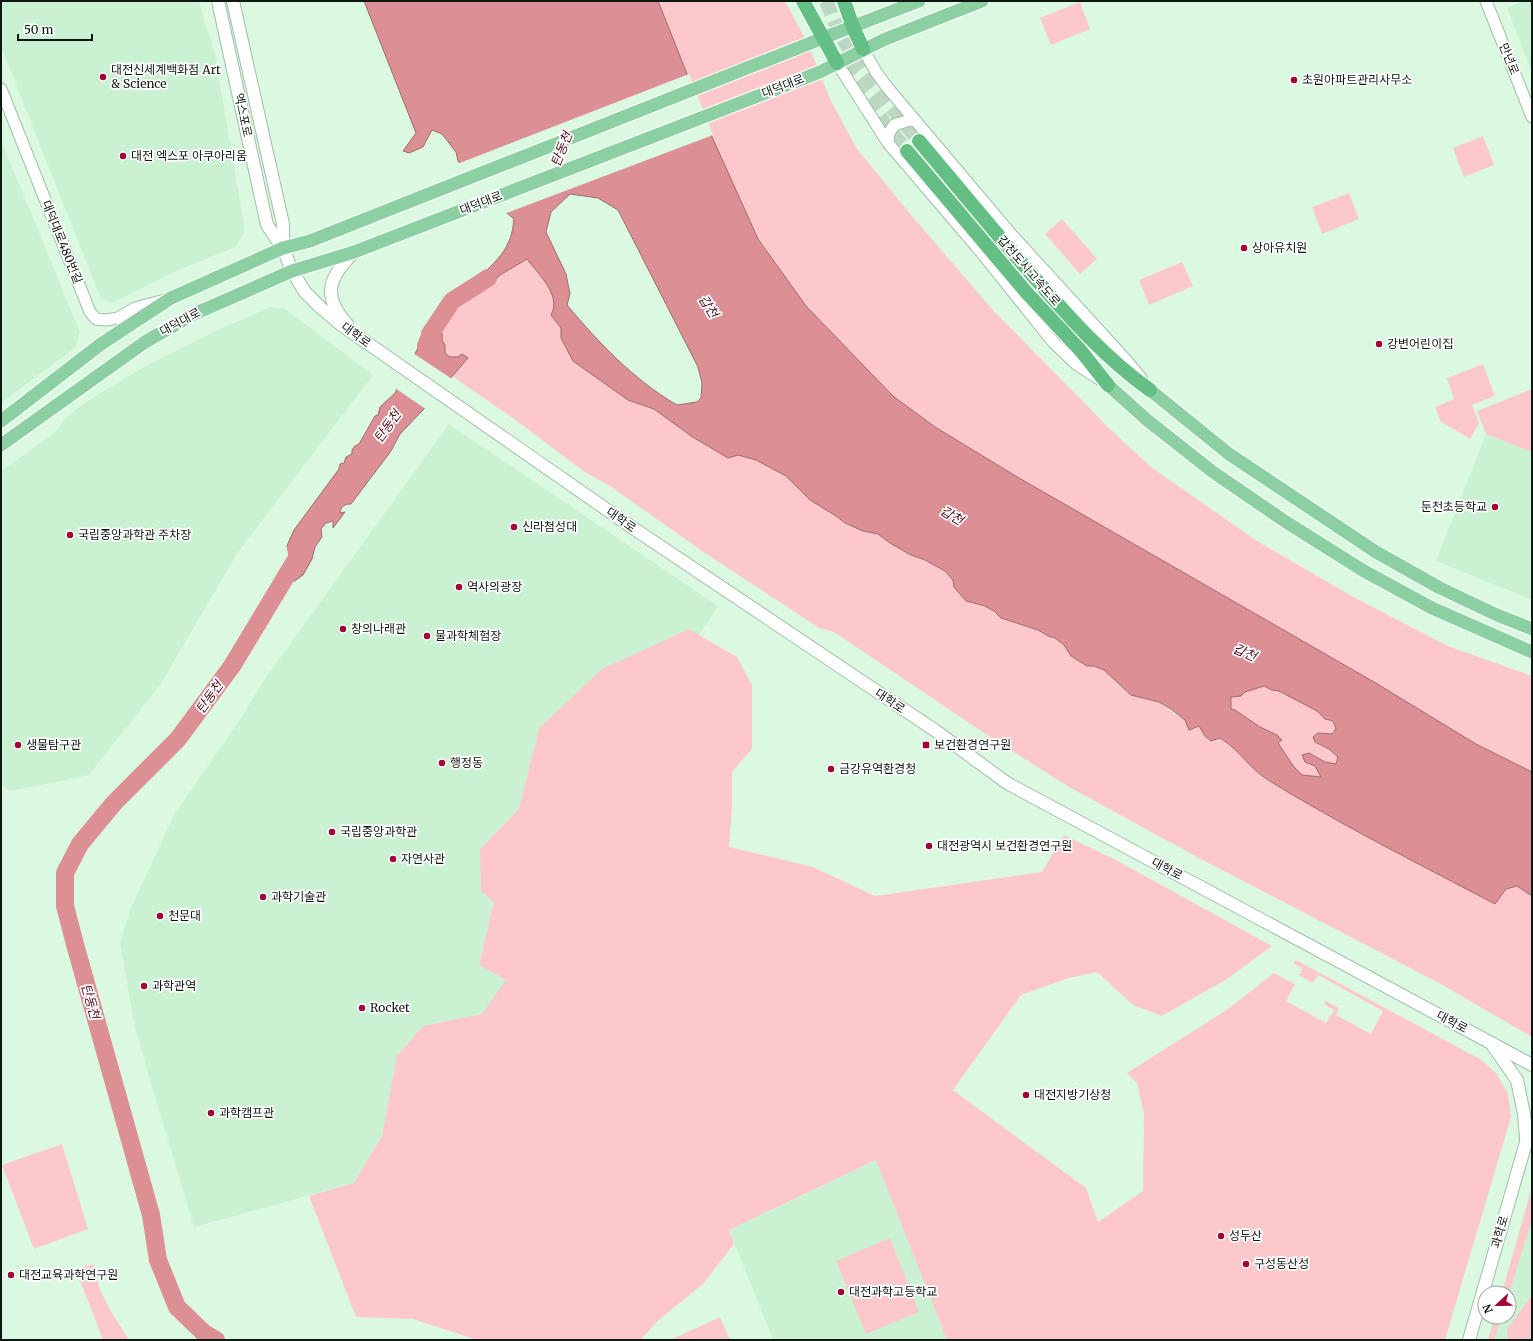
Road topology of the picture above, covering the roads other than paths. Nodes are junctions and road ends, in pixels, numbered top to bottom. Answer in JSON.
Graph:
{"nodes":[{"id":1,"x":218,"y":1,"type":"edge"},
{"id":2,"x":233,"y":1,"type":"edge"},
{"id":3,"x":803,"y":1,"type":"edge"},
{"id":4,"x":844,"y":1,"type":"edge"},
{"id":5,"x":919,"y":1,"type":"edge"},
{"id":6,"x":982,"y":1,"type":"edge"},
{"id":7,"x":1486,"y":1,"type":"edge"},
{"id":8,"x":853,"y":27,"type":"junction"},
{"id":9,"x":823,"y":38,"type":"junction"},
{"id":10,"x":863,"y":49,"type":"junction"},
{"id":11,"x":837,"y":63,"type":"junction"},
{"id":12,"x":1,"y":89,"type":"edge"},
{"id":13,"x":1532,"y":117,"type":"edge"},
{"id":14,"x":916,"y":121,"type":"junction"},
{"id":15,"x":919,"y":141,"type":"tunnel mouth"},
{"id":16,"x":888,"y":143,"type":"junction"},
{"id":17,"x":907,"y":151,"type":"tunnel mouth"},
{"id":18,"x":283,"y":248,"type":"junction"},
{"id":19,"x":354,"y":252,"type":"junction"},
{"id":20,"x":292,"y":271,"type":"junction"},
{"id":21,"x":171,"y":298,"type":"junction"},
{"id":22,"x":362,"y":340,"type":"junction"},
{"id":23,"x":1108,"y":385,"type":"junction"},
{"id":24,"x":1150,"y":390,"type":"junction"},
{"id":25,"x":1,"y":421,"type":"edge"},
{"id":26,"x":1,"y":445,"type":"edge"},
{"id":27,"x":1532,"y":629,"type":"edge"},
{"id":28,"x":1532,"y":652,"type":"edge"},
{"id":29,"x":1492,"y":1043,"type":"junction"},
{"id":30,"x":1532,"y":1065,"type":"edge"},
{"id":31,"x":1532,"y":1125,"type":"edge"},
{"id":32,"x":1529,"y":1136,"type":"edge"},
{"id":33,"x":1468,"y":1340,"type":"edge"}],
"edges":[{"from":1,"to":18,"type":"main road","name":"엑스포로"},
{"from":2,"to":18,"type":"main road","name":"엑스포로"},
{"from":3,"to":9,"type":"highway"},
{"from":4,"to":8,"type":"highway"},
{"from":5,"to":8,"type":"main road","name":"대덕대로"},
{"from":6,"to":10,"type":"main road","name":"대덕대로"},
{"from":7,"to":13,"type":"street","name":"만년로"},
{"from":8,"to":9,"type":"main road","name":"대덕대로"},
{"from":8,"to":10,"type":"highway"},
{"from":9,"to":11,"type":"highway"},
{"from":9,"to":18,"type":"main road","name":"대덕대로"},
{"from":10,"to":11,"type":"main road","name":"대덕대로"},
{"from":10,"to":14,"type":"street"},
{"from":11,"to":16,"type":"street"},
{"from":11,"to":19,"type":"main road","name":"대덕대로"},
{"from":12,"to":21,"type":"street","name":"대덕대로480번길"},
{"from":14,"to":16,"type":"street"},
{"from":14,"to":24,"type":"street"},
{"from":15,"to":24,"type":"highway","name":"갑천도시고속도로"},
{"from":16,"to":23,"type":"street"},
{"from":17,"to":23,"type":"highway","name":"갑천도시고속도로"},
{"from":18,"to":20,"type":"main road","name":"엑스포로"},
{"from":18,"to":21,"type":"main road","name":"대덕대로"},
{"from":19,"to":20,"type":"main road","name":"대덕대로"},
{"from":19,"to":22,"type":"main road"},
{"from":20,"to":22,"type":"main road","name":"대학로"},
{"from":20,"to":26,"type":"main road","name":"대덕대로"},
{"from":21,"to":25,"type":"main road","name":"대덕대로"},
{"from":22,"to":29,"type":"main road","name":"대학로"},
{"from":23,"to":28,"type":"main road"},
{"from":24,"to":27,"type":"main road"},
{"from":29,"to":30,"type":"main road","name":"대학로"},
{"from":29,"to":32,"type":"main road"},
{"from":31,"to":32,"type":"main road","name":"과학로"},
{"from":32,"to":33,"type":"main road","name":"과학로"}]}
